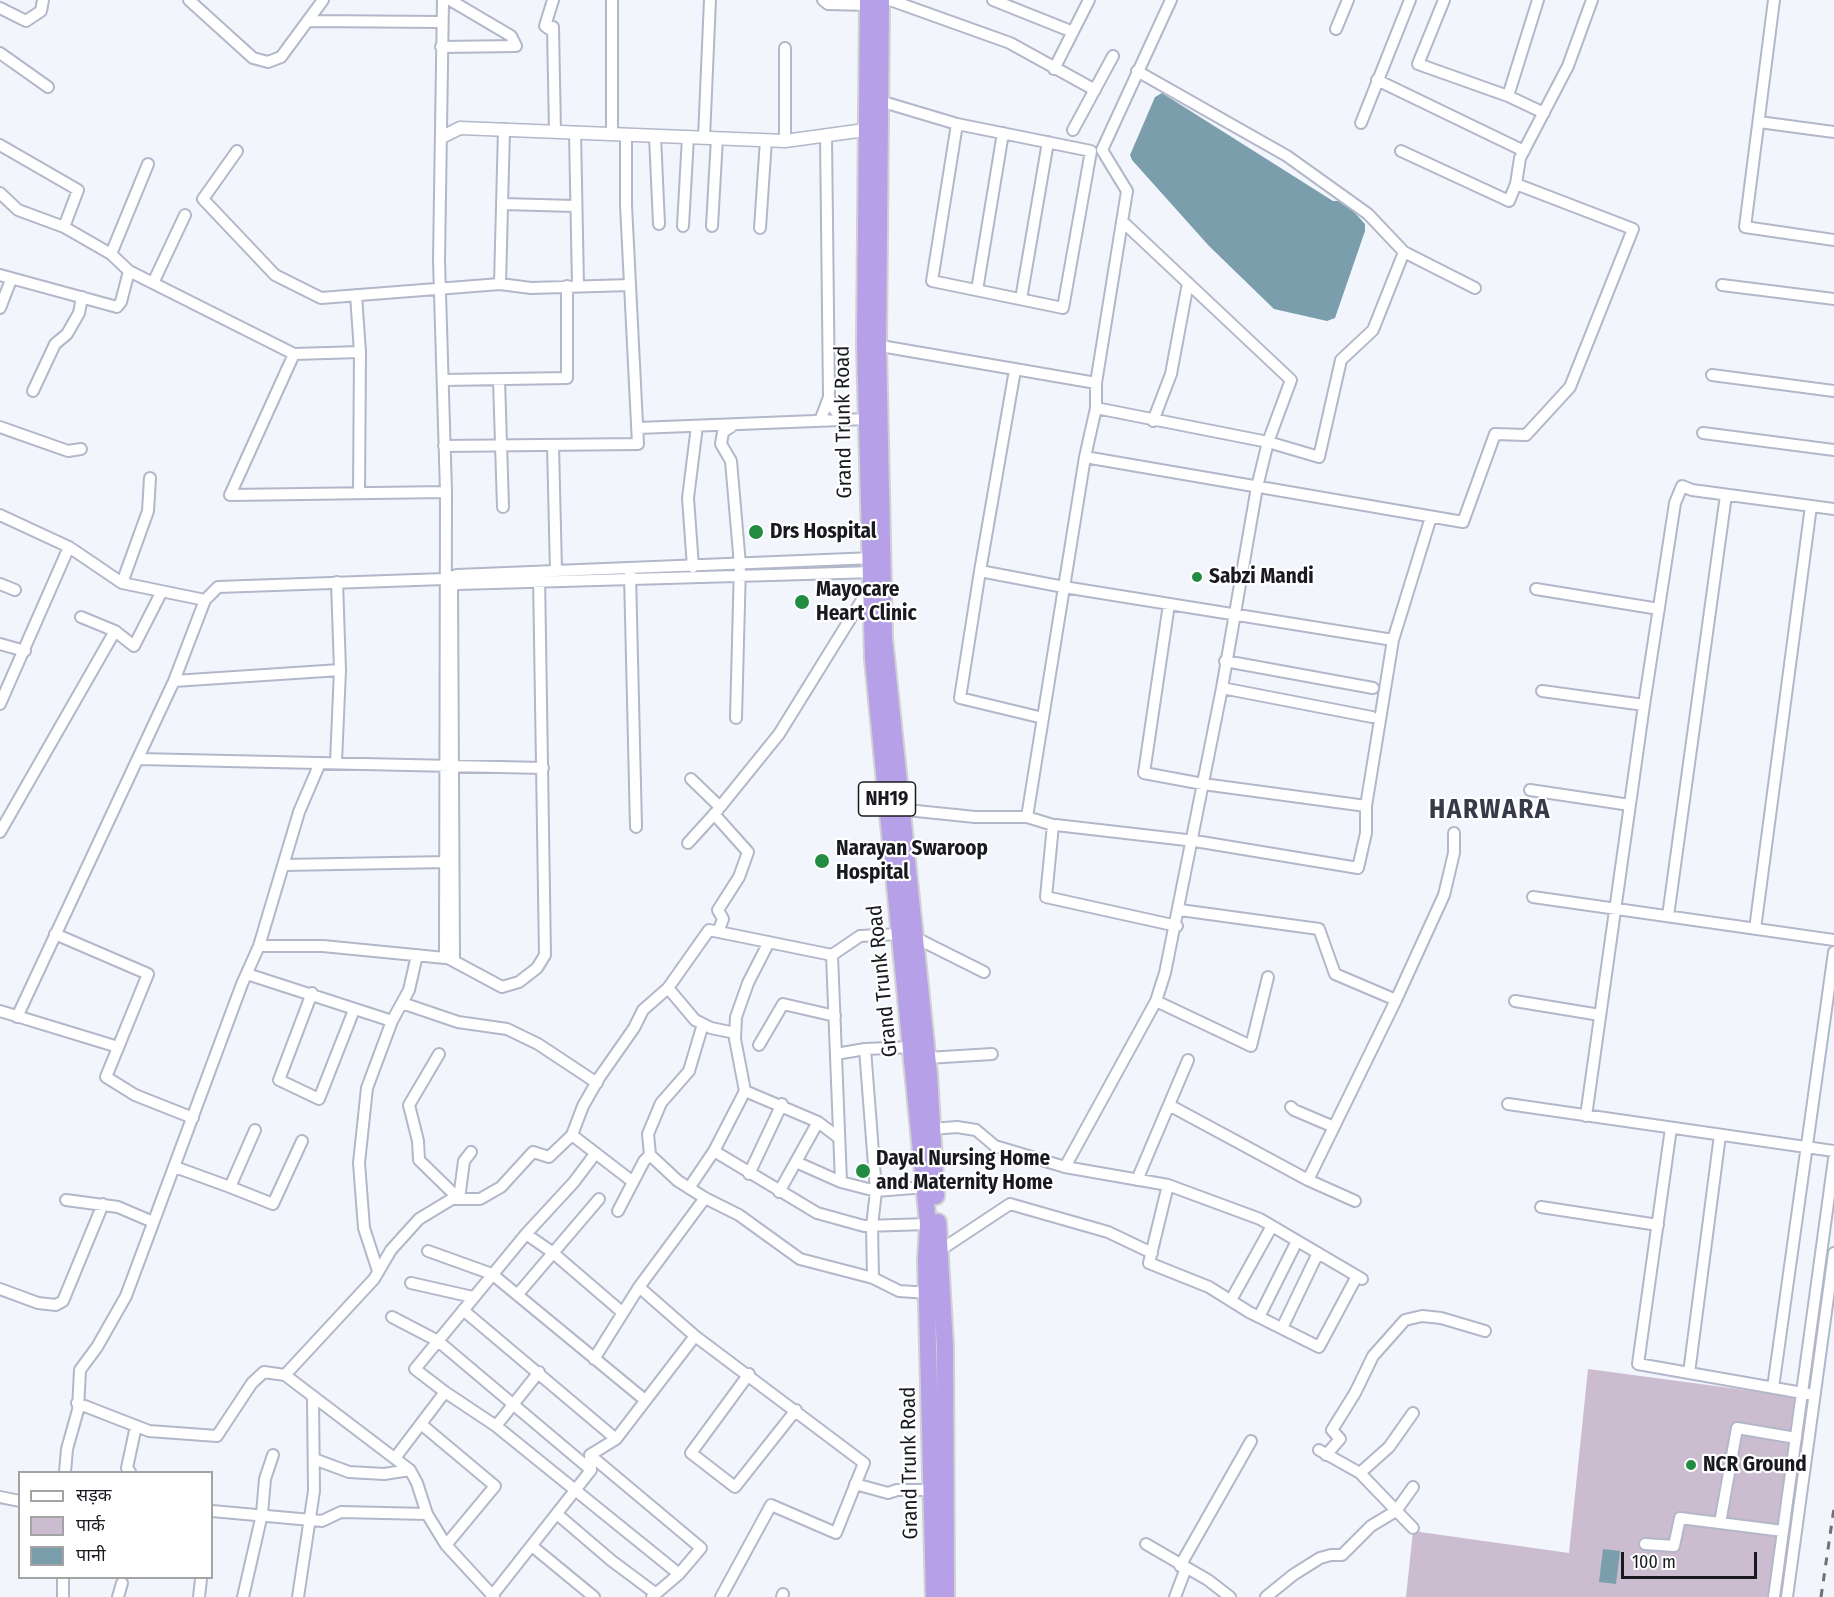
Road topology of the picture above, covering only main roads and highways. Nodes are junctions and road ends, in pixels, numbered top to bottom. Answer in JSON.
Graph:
{"nodes":[{"id":1,"x":872,"y":2,"type":"edge"},
{"id":2,"x":872,"y":129,"type":"junction"},
{"id":3,"x":872,"y":344,"type":"junction"},
{"id":4,"x":874,"y":569,"type":"junction"},
{"id":5,"x":907,"y":935,"type":"junction"},
{"id":6,"x":934,"y":1597,"type":"edge"},
{"id":7,"x":946,"y":1597,"type":"edge"}],
"edges":[{"from":1,"to":2,"type":"highway","name":"Grand Trunk Road","number":"NH19"},
{"from":1,"to":2,"type":"highway","name":"Grand Trunk Road","number":"NH19"},
{"from":2,"to":3,"type":"highway","name":"Grand Trunk Road","number":"NH19"},
{"from":3,"to":4,"type":"highway","name":"Grand Trunk Road","number":"NH19"},
{"from":3,"to":4,"type":"highway","name":"Grand Trunk Road","number":"NH19"},
{"from":4,"to":5,"type":"highway","name":"Grand Trunk Road","number":"NH19"},
{"from":5,"to":6,"type":"highway","name":"Grand Trunk Road","number":"NH19"},
{"from":5,"to":7,"type":"highway","name":"Grand Trunk Road","number":"NH19"}]}
